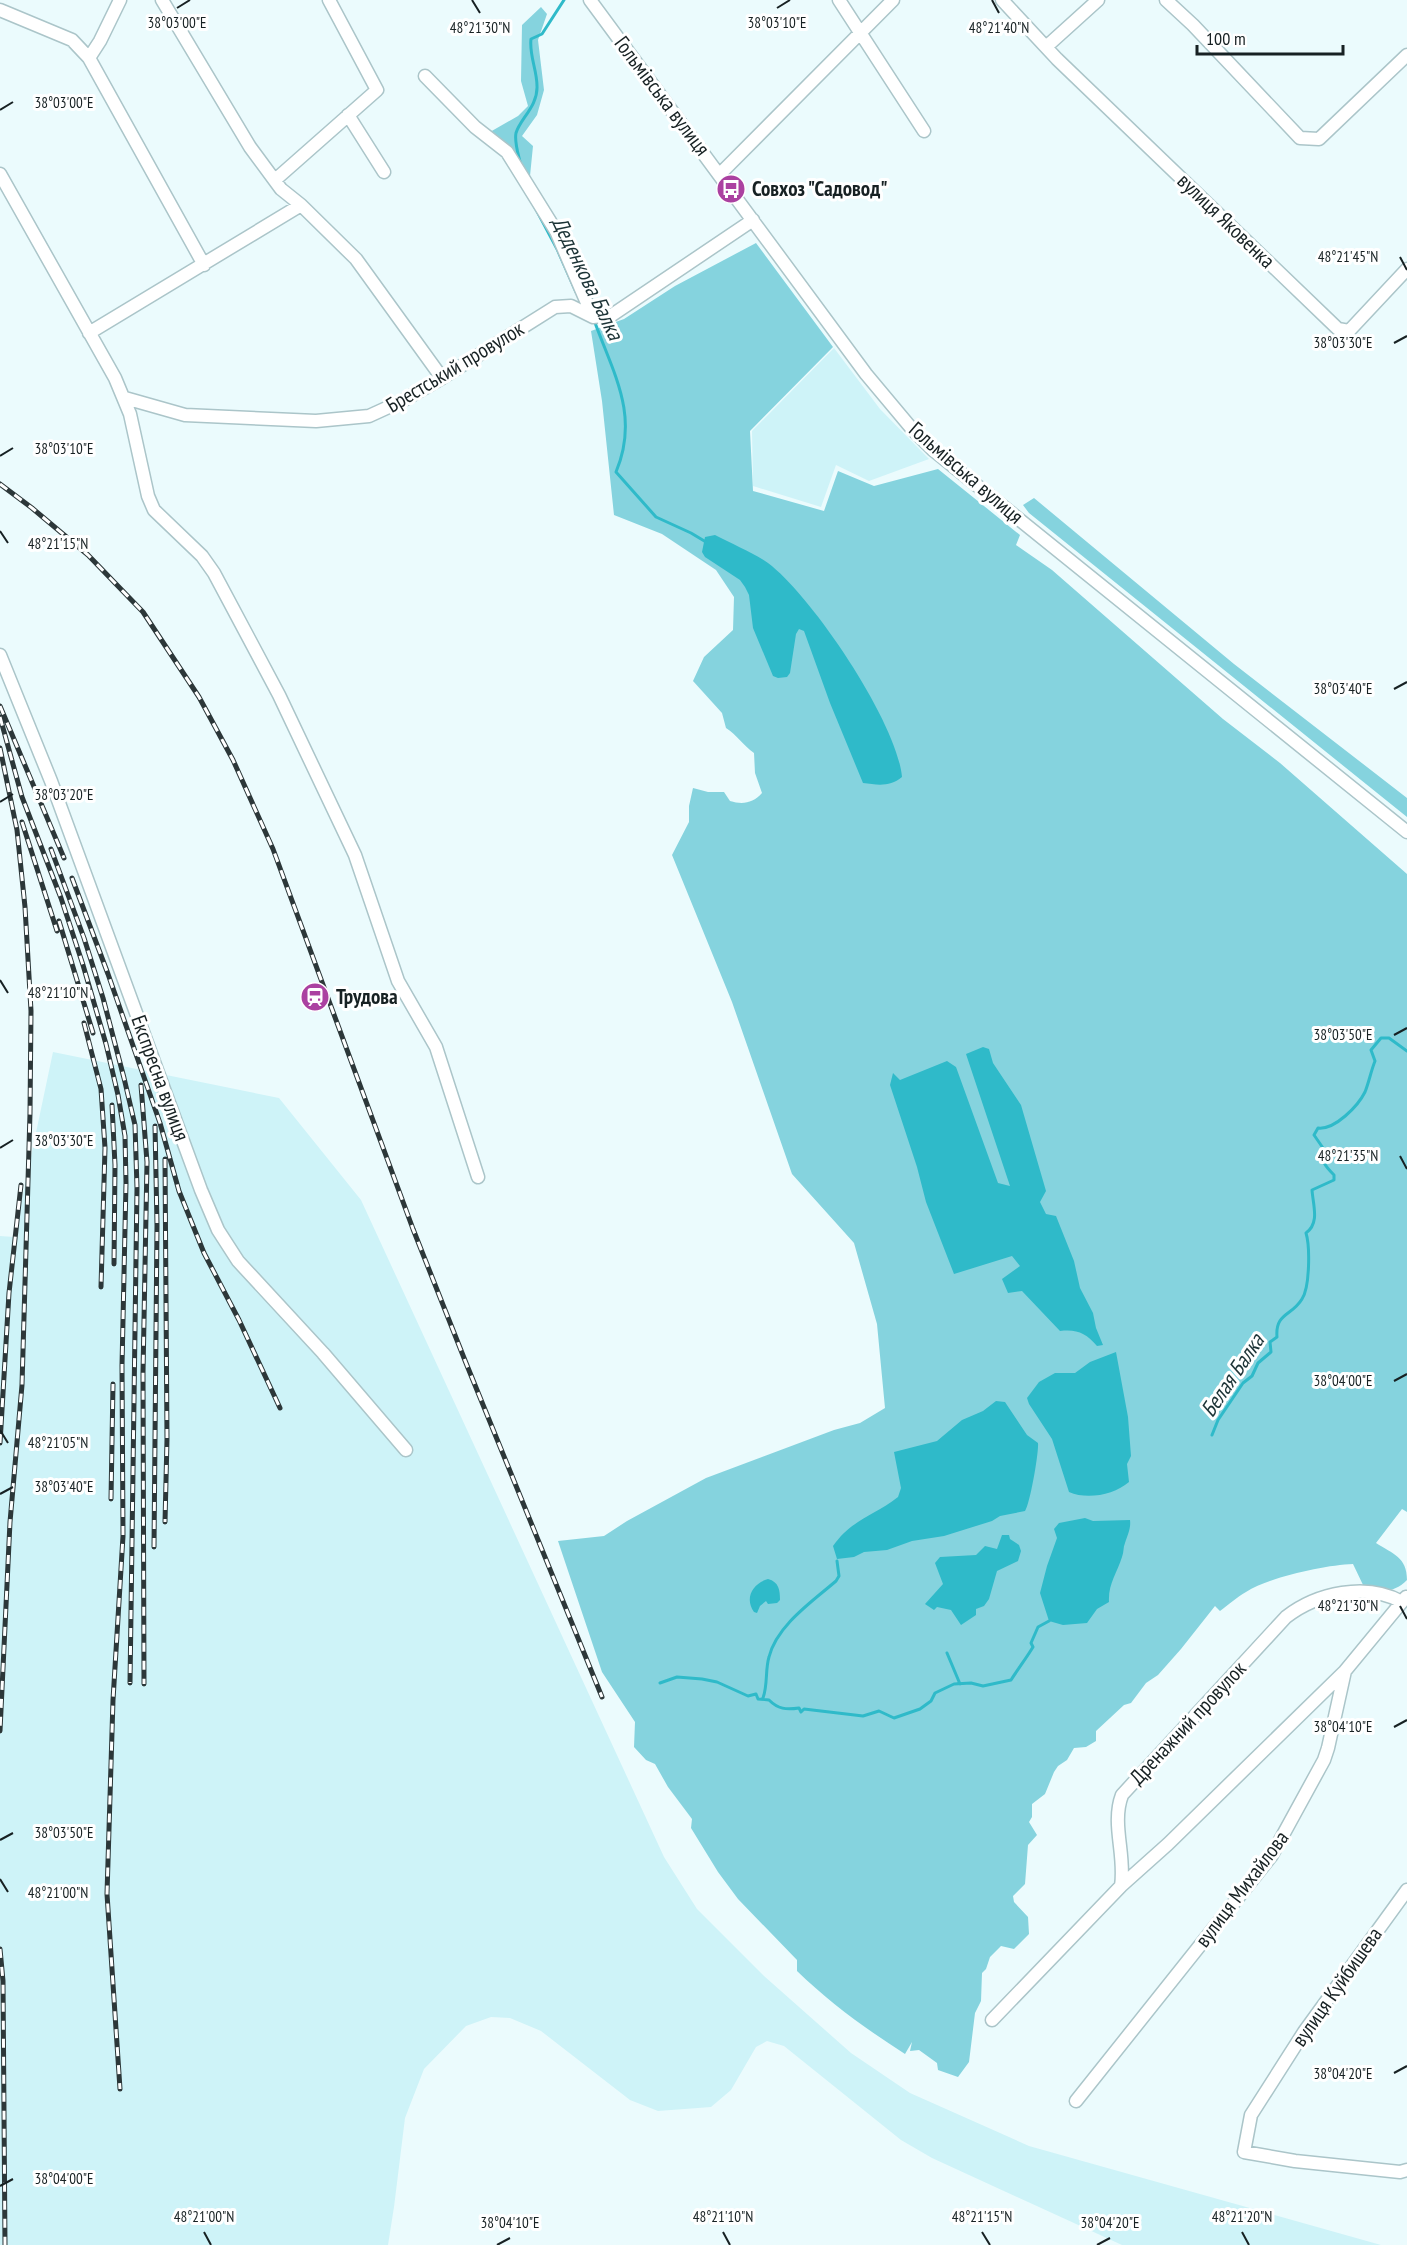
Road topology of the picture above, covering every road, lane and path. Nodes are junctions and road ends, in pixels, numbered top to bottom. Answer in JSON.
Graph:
{"nodes":[{"id":1,"x":120,"y":0,"type":"edge"},
{"id":2,"x":162,"y":0,"type":"edge"},
{"id":3,"x":329,"y":0,"type":"edge"},
{"id":4,"x":590,"y":0,"type":"edge"},
{"id":5,"x":839,"y":0,"type":"edge"},
{"id":6,"x":893,"y":0,"type":"edge"},
{"id":7,"x":1002,"y":0,"type":"edge"},
{"id":8,"x":1098,"y":0,"type":"edge"},
{"id":9,"x":1166,"y":0,"type":"edge"},
{"id":10,"x":0,"y":10,"type":"edge"},
{"id":11,"x":860,"y":34,"type":"junction"},
{"id":12,"x":1046,"y":47,"type":"junction"},
{"id":13,"x":1407,"y":55,"type":"edge"},
{"id":14,"x":89,"y":58,"type":"junction"},
{"id":15,"x":425,"y":76,"type":"dead end"},
{"id":16,"x":348,"y":115,"type":"junction"},
{"id":17,"x":924,"y":131,"type":"dead end"},
{"id":18,"x":384,"y":172,"type":"dead end"},
{"id":19,"x":0,"y":174,"type":"edge"},
{"id":20,"x":720,"y":174,"type":"junction"},
{"id":21,"x":275,"y":180,"type":"junction"},
{"id":22,"x":301,"y":205,"type":"junction"},
{"id":23,"x":753,"y":220,"type":"junction"},
{"id":24,"x":204,"y":265,"type":"junction"},
{"id":25,"x":1407,"y":269,"type":"edge"},
{"id":26,"x":593,"y":317,"type":"junction"},
{"id":27,"x":89,"y":333,"type":"junction"},
{"id":28,"x":442,"y":378,"type":"junction"},
{"id":29,"x":125,"y":399,"type":"junction"},
{"id":30,"x":0,"y":655,"type":"edge"},
{"id":31,"x":1407,"y":832,"type":"edge"},
{"id":32,"x":478,"y":1177,"type":"dead end"},
{"id":33,"x":406,"y":1450,"type":"dead end"},
{"id":34,"x":1405,"y":1599,"type":"edge"},
{"id":35,"x":1345,"y":1671,"type":"junction"},
{"id":36,"x":1121,"y":1886,"type":"junction"},
{"id":37,"x":1407,"y":1890,"type":"edge"},
{"id":38,"x":992,"y":2020,"type":"dead end"},
{"id":39,"x":1076,"y":2101,"type":"dead end"},
{"id":40,"x":1407,"y":2170,"type":"edge"}],
"edges":[{"from":1,"to":14,"type":"street"},
{"from":2,"to":21,"type":"street"},
{"from":3,"to":16,"type":"street"},
{"from":4,"to":20,"type":"street","name":"Гольмівська вулиця"},
{"from":5,"to":11,"type":"street"},
{"from":6,"to":11,"type":"street"},
{"from":7,"to":12,"type":"street","name":"вулиця Яковенка"},
{"from":8,"to":12,"type":"street"},
{"from":9,"to":13,"type":"street"},
{"from":10,"to":14,"type":"street"},
{"from":11,"to":17,"type":"street"},
{"from":11,"to":20,"type":"street"},
{"from":12,"to":25,"type":"street","name":"вулиця Яковенка"},
{"from":14,"to":24,"type":"street"},
{"from":15,"to":26,"type":"street"},
{"from":16,"to":18,"type":"street"},
{"from":16,"to":21,"type":"street"},
{"from":19,"to":27,"type":"street"},
{"from":20,"to":23,"type":"street","name":"Гольмівська вулиця"},
{"from":21,"to":22,"type":"street"},
{"from":22,"to":24,"type":"street"},
{"from":22,"to":28,"type":"street"},
{"from":23,"to":26,"type":"street"},
{"from":23,"to":31,"type":"street","name":"Гольмівська вулиця"},
{"from":24,"to":27,"type":"street"},
{"from":26,"to":28,"type":"street","name":"Брестський провулок"},
{"from":27,"to":29,"type":"street"},
{"from":28,"to":29,"type":"street","name":"Брестський провулок"},
{"from":29,"to":32,"type":"street"},
{"from":30,"to":33,"type":"street","name":"Експресна вулиця"},
{"from":34,"to":35,"type":"street","name":"вулиця Михайлова"},
{"from":34,"to":36,"type":"street","name":"Дренажний провулок"},
{"from":35,"to":36,"type":"street"},
{"from":35,"to":39,"type":"street","name":"вулиця Михайлова"},
{"from":36,"to":38,"type":"street"},
{"from":37,"to":40,"type":"street","name":"вулиця Куйбишева"}]}
